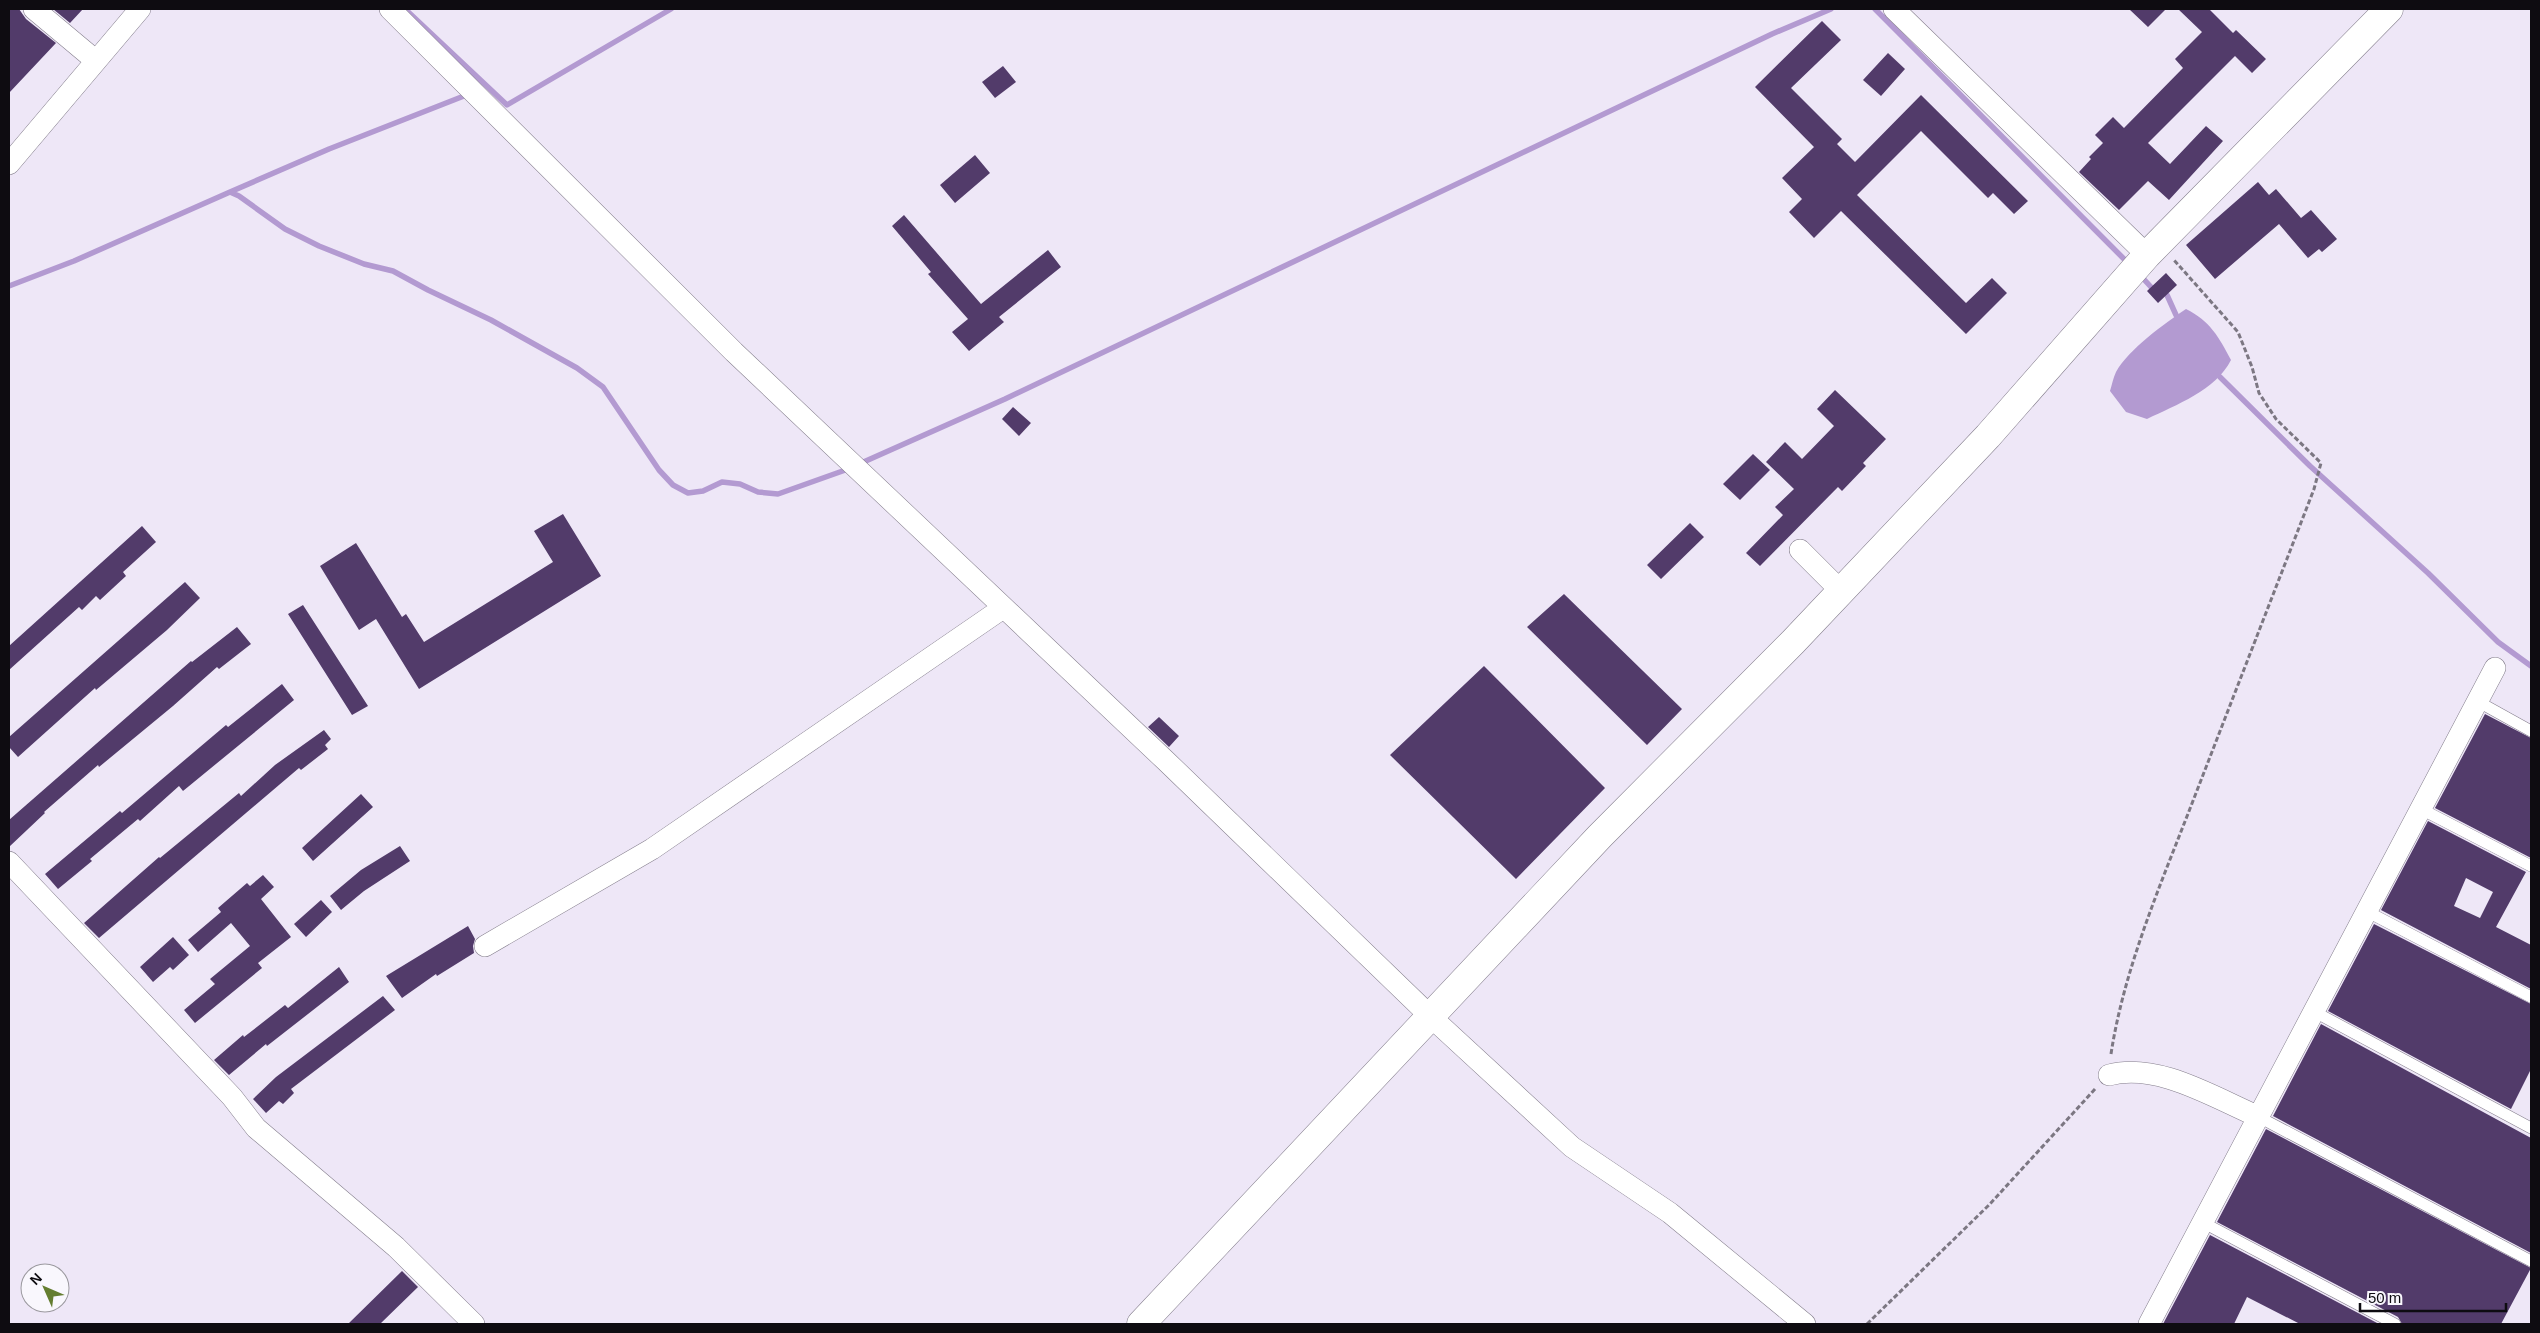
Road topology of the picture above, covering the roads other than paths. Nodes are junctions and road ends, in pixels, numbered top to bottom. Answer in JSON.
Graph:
{"nodes":[{"id":1,"x":34,"y":9,"type":"edge"},
{"id":2,"x":140,"y":9,"type":"edge"},
{"id":3,"x":390,"y":9,"type":"edge"},
{"id":4,"x":1894,"y":9,"type":"edge"},
{"id":5,"x":2390,"y":9,"type":"edge"},
{"id":6,"x":95,"y":60,"type":"junction"},
{"id":7,"x":11,"y":155,"type":"edge"},
{"id":8,"x":2152,"y":249,"type":"junction"},
{"id":9,"x":1800,"y":550,"type":"dead end"},
{"id":10,"x":1842,"y":591,"type":"junction"},
{"id":11,"x":1003,"y":608,"type":"junction"},
{"id":12,"x":2495,"y":668,"type":"dead end"},
{"id":13,"x":2477,"y":701,"type":"junction"},
{"id":14,"x":2531,"y":731,"type":"edge"},
{"id":15,"x":2421,"y":809,"type":"junction"},
{"id":16,"x":9,"y":862,"type":"edge"},
{"id":17,"x":2531,"y":866,"type":"edge"},
{"id":18,"x":2366,"y":911,"type":"junction"},
{"id":19,"x":485,"y":946,"type":"dead end"},
{"id":20,"x":2531,"y":997,"type":"edge"},
{"id":21,"x":2313,"y":1011,"type":"junction"},
{"id":22,"x":1430,"y":1016,"type":"junction"},
{"id":23,"x":2109,"y":1075,"type":"road end"},
{"id":24,"x":2257,"y":1116,"type":"junction"},
{"id":25,"x":2531,"y":1128,"type":"edge"},
{"id":26,"x":2202,"y":1222,"type":"junction"},
{"id":27,"x":2531,"y":1261,"type":"edge"},
{"id":28,"x":474,"y":1324,"type":"edge"},
{"id":29,"x":1141,"y":1324,"type":"edge"},
{"id":30,"x":1805,"y":1324,"type":"edge"},
{"id":31,"x":2149,"y":1324,"type":"edge"},
{"id":32,"x":2395,"y":1324,"type":"edge"}],
"edges":[{"from":1,"to":6,"type":"street"},
{"from":2,"to":6,"type":"street"},
{"from":3,"to":11,"type":"street"},
{"from":4,"to":8,"type":"street"},
{"from":5,"to":8,"type":"street"},
{"from":6,"to":7,"type":"street"},
{"from":8,"to":10,"type":"street"},
{"from":9,"to":10,"type":"street"},
{"from":10,"to":22,"type":"street"},
{"from":11,"to":19,"type":"street"},
{"from":11,"to":22,"type":"street"},
{"from":12,"to":13,"type":"street"},
{"from":13,"to":14,"type":"lane"},
{"from":13,"to":15,"type":"street"},
{"from":15,"to":17,"type":"lane"},
{"from":15,"to":18,"type":"street"},
{"from":16,"to":28,"type":"street"},
{"from":18,"to":20,"type":"lane"},
{"from":18,"to":21,"type":"street"},
{"from":21,"to":24,"type":"street"},
{"from":21,"to":25,"type":"lane"},
{"from":22,"to":29,"type":"street"},
{"from":22,"to":30,"type":"street"},
{"from":23,"to":24,"type":"street"},
{"from":24,"to":26,"type":"street"},
{"from":24,"to":27,"type":"lane"},
{"from":26,"to":31,"type":"street"},
{"from":26,"to":32,"type":"lane"}]}
